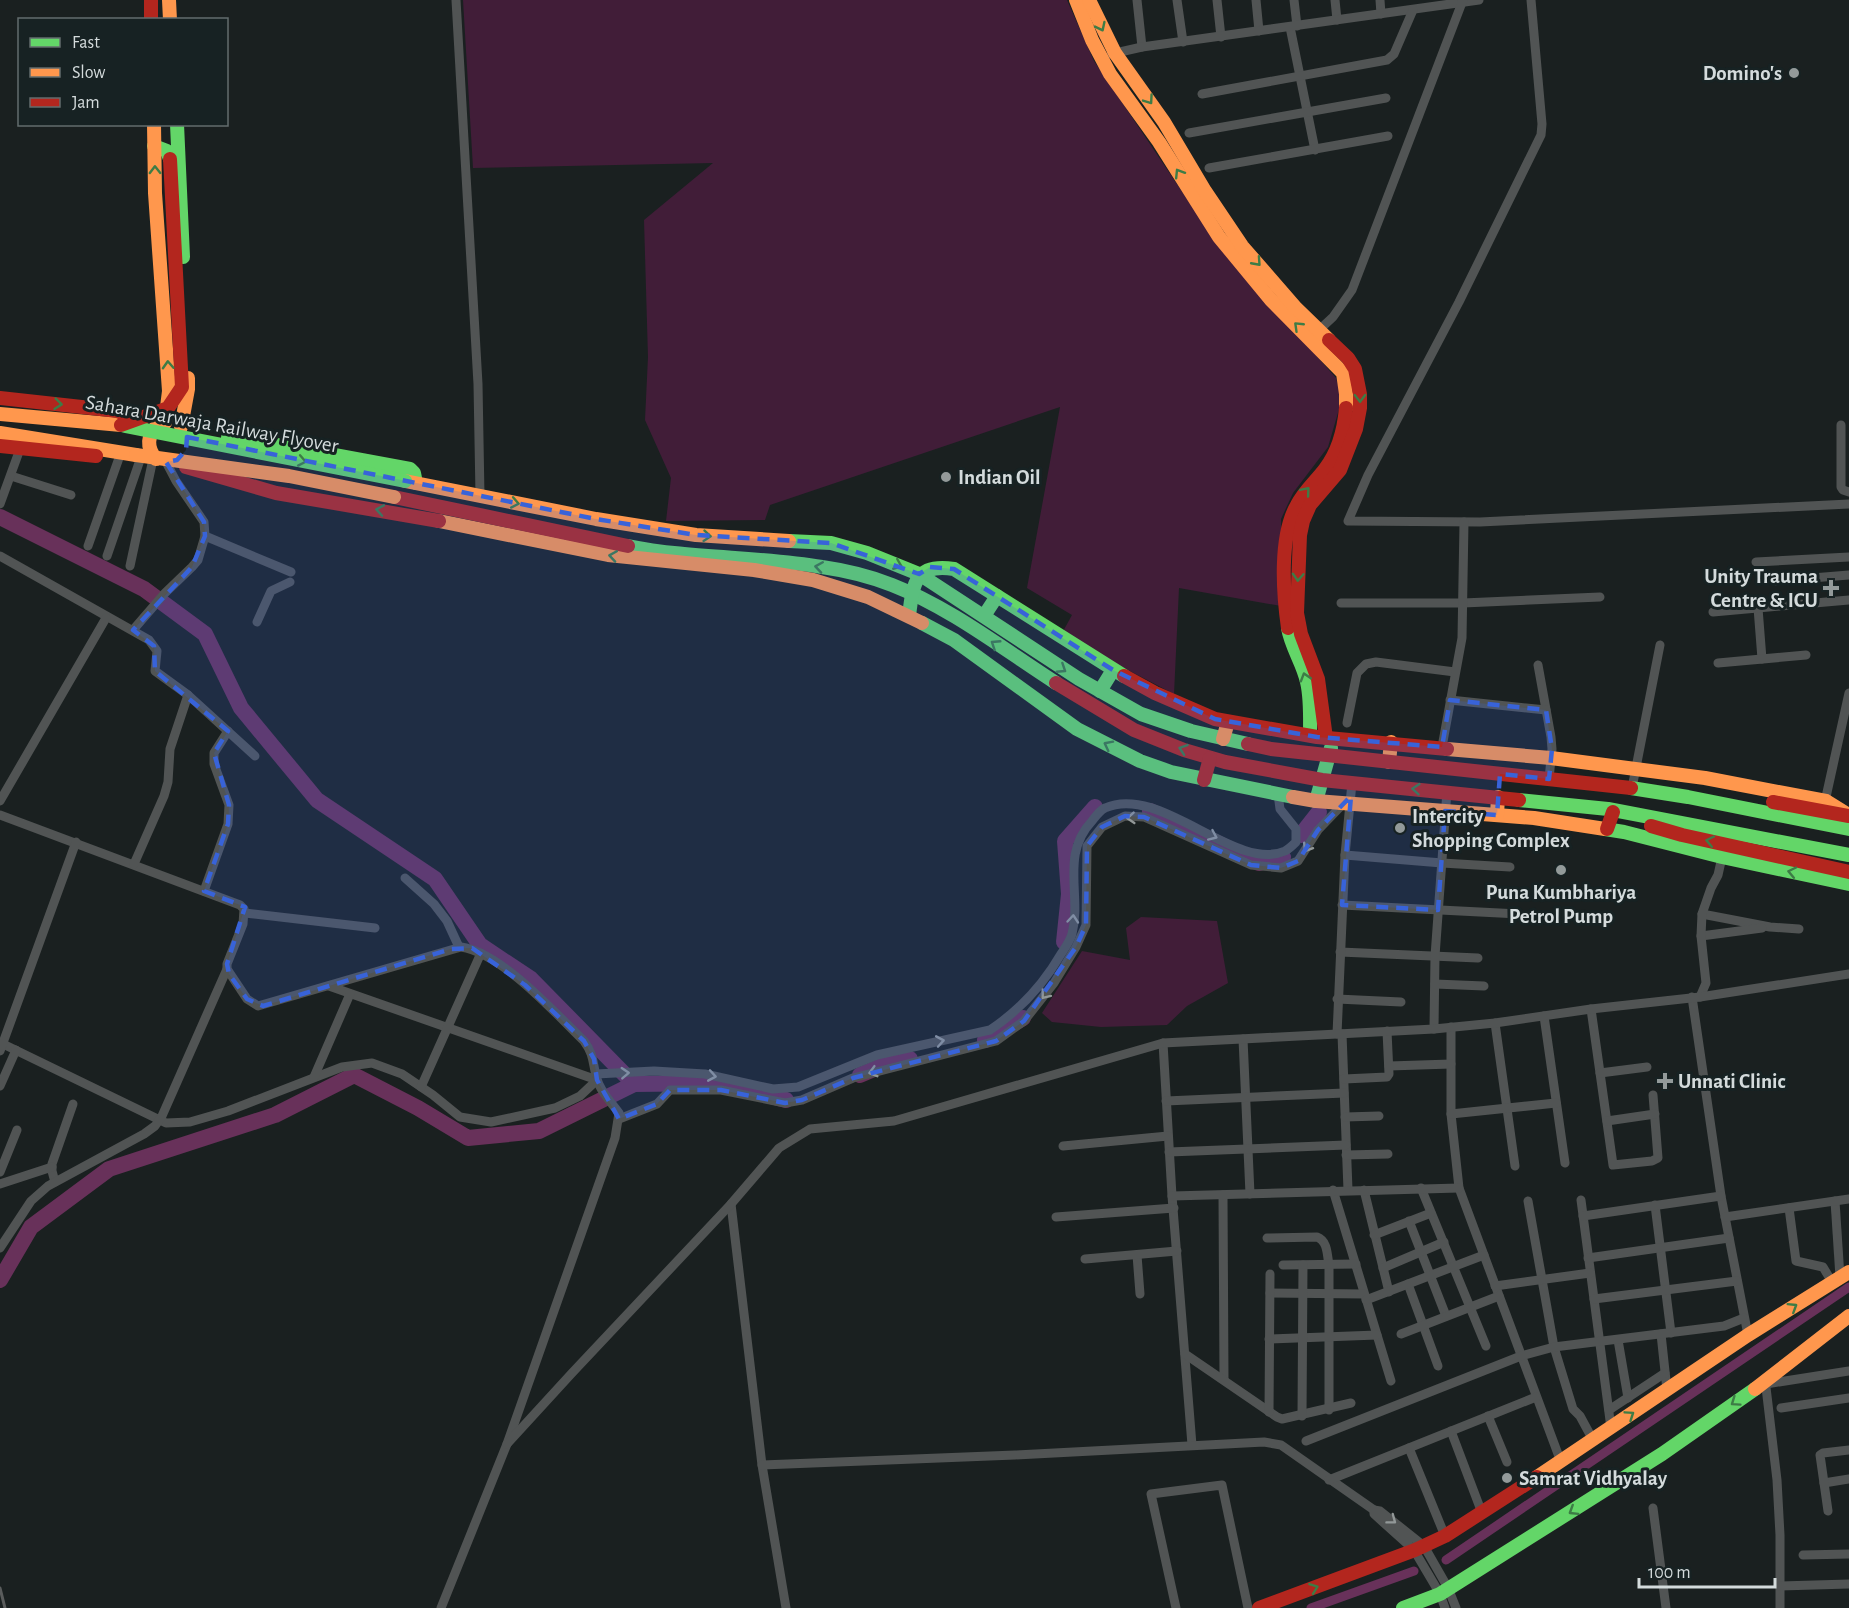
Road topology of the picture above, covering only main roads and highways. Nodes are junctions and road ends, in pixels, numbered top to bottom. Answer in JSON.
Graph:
{"nodes":[{"id":1,"x":151,"y":0,"type":"edge"},
{"id":2,"x":169,"y":0,"type":"edge"},
{"id":3,"x":1076,"y":0,"type":"edge"},
{"id":4,"x":1089,"y":0,"type":"edge"},
{"id":5,"x":152,"y":18,"type":"edge"},
{"id":6,"x":170,"y":18,"type":"edge"},
{"id":7,"x":154,"y":126,"type":"edge"},
{"id":8,"x":177,"y":126,"type":"edge"},
{"id":9,"x":154,"y":146,"type":"junction"},
{"id":10,"x":0,"y":398,"type":"edge"},
{"id":11,"x":168,"y":408,"type":"junction"},
{"id":12,"x":0,"y":414,"type":"edge"},
{"id":13,"x":121,"y":425,"type":"junction"},
{"id":14,"x":159,"y":426,"type":"junction"},
{"id":15,"x":183,"y":430,"type":"junction"},
{"id":16,"x":0,"y":433,"type":"edge"},
{"id":17,"x":0,"y":446,"type":"edge"},
{"id":18,"x":158,"y":460,"type":"junction"},
{"id":19,"x":411,"y":482,"type":"junction"},
{"id":20,"x":413,"y":501,"type":"junction"},
{"id":21,"x":411,"y":515,"type":"junction"},
{"id":22,"x":919,"y":574,"type":"junction"},
{"id":23,"x":912,"y":594,"type":"junction"},
{"id":24,"x":997,"y":596,"type":"junction"},
{"id":25,"x":909,"y":616,"type":"junction"},
{"id":26,"x":984,"y":616,"type":"junction"},
{"id":27,"x":1113,"y":670,"type":"junction"},
{"id":28,"x":1100,"y":691,"type":"junction"},
{"id":29,"x":1228,"y":722,"type":"junction"},
{"id":30,"x":1310,"y":735,"type":"junction"},
{"id":31,"x":1329,"y":738,"type":"junction"},
{"id":32,"x":1223,"y":739,"type":"junction"},
{"id":33,"x":1391,"y":742,"type":"junction"},
{"id":34,"x":1329,"y":756,"type":"junction"},
{"id":35,"x":1210,"y":758,"type":"junction"},
{"id":36,"x":1389,"y":762,"type":"junction"},
{"id":37,"x":1204,"y":780,"type":"junction"},
{"id":38,"x":1322,"y":780,"type":"junction"},
{"id":39,"x":1671,"y":794,"type":"junction"},
{"id":40,"x":1498,"y":797,"type":"junction"},
{"id":41,"x":1316,"y":801,"type":"junction"},
{"id":42,"x":1824,"y":806,"type":"junction"},
{"id":43,"x":1611,"y":810,"type":"junction"},
{"id":44,"x":1497,"y":815,"type":"junction"},
{"id":45,"x":1849,"y":815,"type":"edge"},
{"id":46,"x":1607,"y":829,"type":"junction"},
{"id":47,"x":1849,"y":829,"type":"edge"},
{"id":48,"x":1849,"y":855,"type":"edge"},
{"id":49,"x":1849,"y":872,"type":"edge"},
{"id":50,"x":1849,"y":884,"type":"edge"},
{"id":51,"x":1840,"y":1277,"type":"edge"},
{"id":52,"x":1849,"y":1316,"type":"edge"},
{"id":53,"x":1259,"y":1608,"type":"edge"},
{"id":54,"x":1404,"y":1608,"type":"edge"}],
"edges":[{"from":1,"to":5,"type":"main road"},
{"from":2,"to":6,"type":"main road"},
{"from":30,"to":3,"type":"main road","one_way":true},
{"from":4,"to":31,"type":"main road","one_way":true},
{"from":7,"to":9,"type":"main road"},
{"from":8,"to":15,"type":"main road"},
{"from":11,"to":9,"type":"main road","one_way":true},
{"from":9,"to":11,"type":"main road","bridge":true},
{"from":10,"to":14,"type":"main road","one_way":true},
{"from":11,"to":13,"type":"main road","bridge":true},
{"from":11,"to":14,"type":"main road"},
{"from":12,"to":13,"type":"main road","name":"Sahara Darwaja Railway Flyover"},
{"from":13,"to":19,"type":"main road","name":"Sahara Darwaja Railway Flyover","one_way":true,"bridge":true},
{"from":14,"to":15,"type":"main road"},
{"from":14,"to":18,"type":"main road"},
{"from":15,"to":18,"type":"main road"},
{"from":15,"to":19,"type":"main road"},
{"from":16,"to":20,"type":"main road","name":"Sahara Darwaja Railway Flyover","bridge":true},
{"from":17,"to":18,"type":"main road"},
{"from":21,"to":18,"type":"main road","one_way":true},
{"from":19,"to":22,"type":"main road","name":"Sahara Darwaja Railway Flyover","one_way":true},
{"from":20,"to":21,"type":"main road"},
{"from":23,"to":20,"type":"main road","name":"Sahara Darwaja Railway Flyover","one_way":true},
{"from":25,"to":21,"type":"main road","one_way":true},
{"from":22,"to":23,"type":"main road"},
{"from":22,"to":24,"type":"main road"},
{"from":22,"to":26,"type":"main road","name":"Sahara Darwaja Railway Flyover"},
{"from":23,"to":25,"type":"main road"},
{"from":35,"to":23,"type":"main road","name":"Sahara Darwaja Railway Flyover","one_way":true},
{"from":24,"to":26,"type":"main road"},
{"from":24,"to":27,"type":"main road"},
{"from":37,"to":25,"type":"main road","one_way":true},
{"from":26,"to":28,"type":"main road","name":"Sahara Darwaja Railway Flyover","one_way":true},
{"from":27,"to":28,"type":"main road"},
{"from":27,"to":29,"type":"main road"},
{"from":28,"to":32,"type":"main road","name":"Sahara Darwaja Railway Flyover"},
{"from":29,"to":30,"type":"main road"},
{"from":29,"to":32,"type":"main road"},
{"from":30,"to":31,"type":"main road"},
{"from":31,"to":33,"type":"main road"},
{"from":31,"to":34,"type":"main road"},
{"from":32,"to":34,"type":"main road","name":"Sahara Darwaja Railway Flyover"},
{"from":33,"to":36,"type":"main road"},
{"from":33,"to":42,"type":"main road"},
{"from":34,"to":36,"type":"main road","name":"Sahara Darwaja Railway Flyover"},
{"from":34,"to":38,"type":"main road"},
{"from":35,"to":37,"type":"main road"},
{"from":35,"to":38,"type":"main road","name":"Sahara Darwaja Railway Flyover"},
{"from":36,"to":39,"type":"main road","name":"Sahara Darwaja Railway Flyover"},
{"from":37,"to":41,"type":"main road"},
{"from":40,"to":38,"type":"main road","name":"Sahara Darwaja Railway Flyover","one_way":true},
{"from":38,"to":41,"type":"main road"},
{"from":39,"to":42,"type":"main road"},
{"from":39,"to":47,"type":"main road","name":"Sahara Darwaja Railway Flyover"},
{"from":40,"to":43,"type":"main road","name":"Sahara Darwaja Railway Flyover"},
{"from":40,"to":44,"type":"main road"},
{"from":41,"to":44,"type":"main road"},
{"from":42,"to":45,"type":"main road"},
{"from":43,"to":46,"type":"main road"},
{"from":43,"to":48,"type":"main road"},
{"from":49,"to":43,"type":"main road","one_way":true},
{"from":44,"to":46,"type":"main road"},
{"from":50,"to":46,"type":"main road","one_way":true},
{"from":53,"to":51,"type":"main road","one_way":true},
{"from":52,"to":54,"type":"main road","one_way":true}]}
